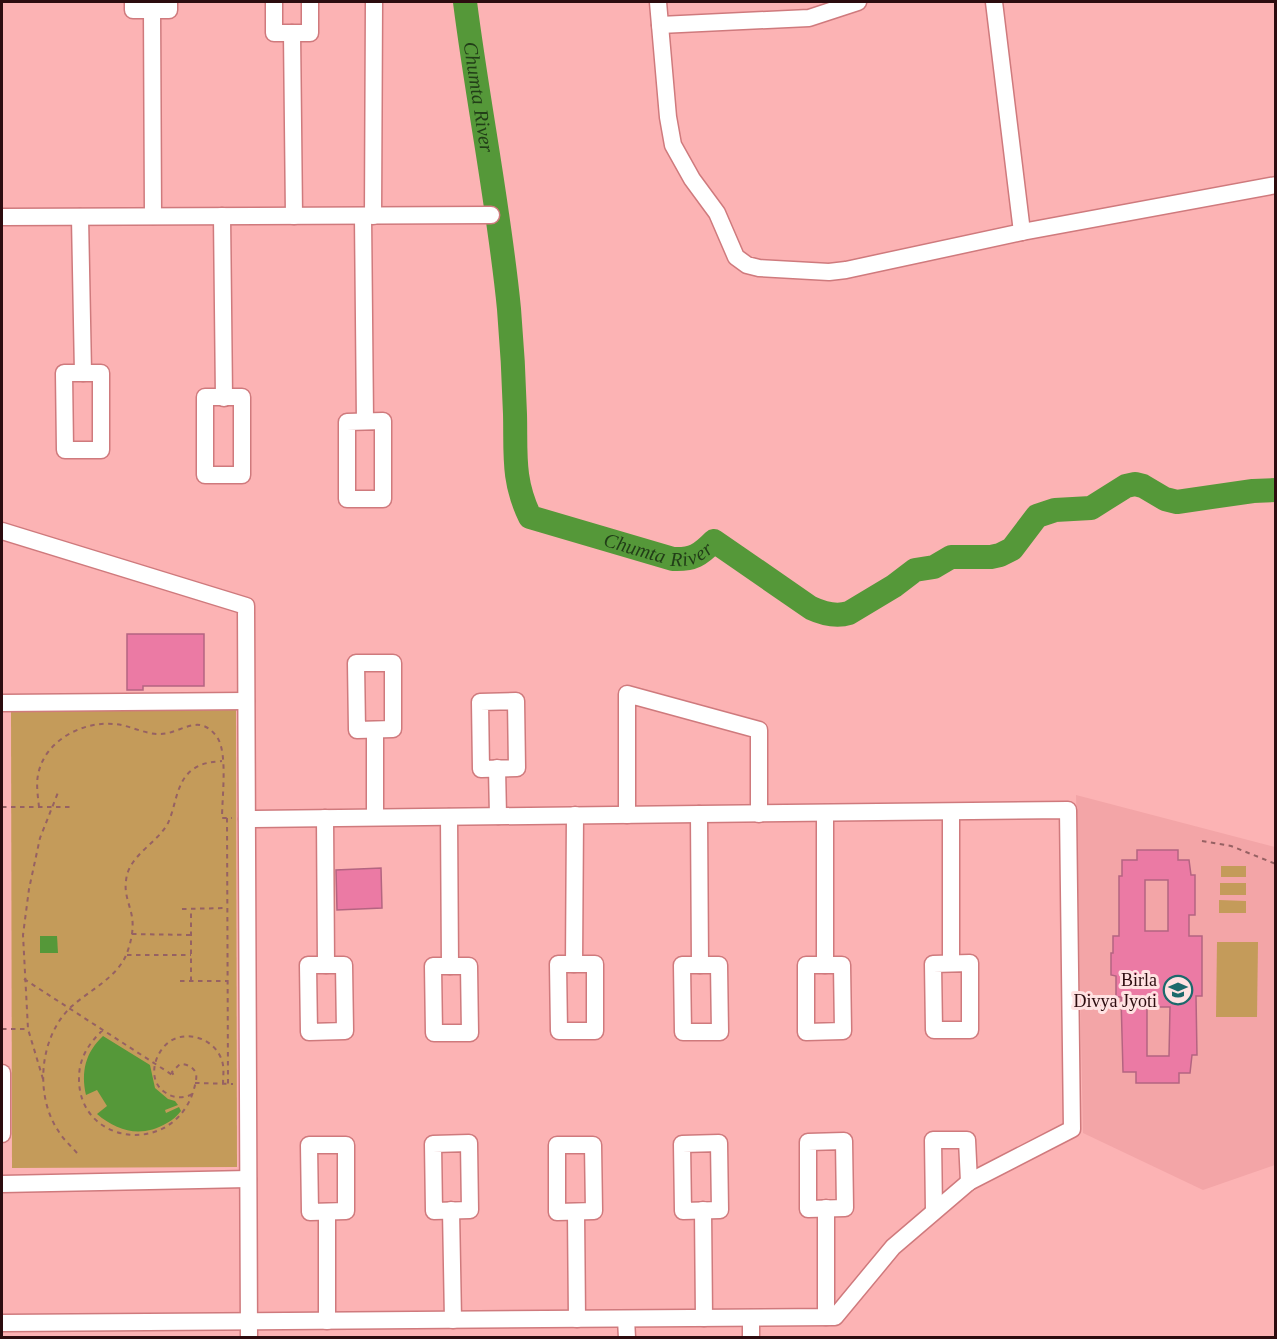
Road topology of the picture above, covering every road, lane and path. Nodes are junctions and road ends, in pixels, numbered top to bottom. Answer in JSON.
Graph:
{"nodes":[{"id":1,"x":133,"y":2,"type":"edge"},
{"id":2,"x":169,"y":2,"type":"edge"},
{"id":3,"x":274,"y":2,"type":"edge"},
{"id":4,"x":310,"y":2,"type":"edge"},
{"id":5,"x":374,"y":2,"type":"edge"},
{"id":6,"x":658,"y":2,"type":"edge"},
{"id":7,"x":858,"y":2,"type":"edge"},
{"id":8,"x":994,"y":2,"type":"edge"},
{"id":9,"x":152,"y":10,"type":"junction"},
{"id":10,"x":660,"y":25,"type":"junction"},
{"id":11,"x":292,"y":33,"type":"junction"},
{"id":12,"x":1275,"y":185,"type":"edge"},
{"id":13,"x":491,"y":215,"type":"dead end"},
{"id":14,"x":153,"y":216,"type":"junction"},
{"id":15,"x":222,"y":216,"type":"junction"},
{"id":16,"x":294,"y":216,"type":"junction"},
{"id":17,"x":368,"y":216,"type":"junction"},
{"id":18,"x":2,"y":217,"type":"edge"},
{"id":19,"x":80,"y":217,"type":"junction"},
{"id":20,"x":1022,"y":232,"type":"junction"},
{"id":21,"x":83,"y":373,"type":"junction"},
{"id":22,"x":224,"y":398,"type":"junction"},
{"id":23,"x":365,"y":422,"type":"junction"},
{"id":24,"x":2,"y":531,"type":"edge"},
{"id":25,"x":246,"y":702,"type":"junction"},
{"id":26,"x":2,"y":703,"type":"edge"},
{"id":27,"x":375,"y":730,"type":"dead end"},
{"id":28,"x":222,"y":761,"type":"junction"},
{"id":29,"x":497,"y":768,"type":"dead end"},
{"id":30,"x":59,"y":790,"type":"dead end"},
{"id":31,"x":2,"y":807,"type":"edge"},
{"id":32,"x":39,"y":807,"type":"junction"},
{"id":33,"x":52,"y":807,"type":"junction"},
{"id":34,"x":73,"y":807,"type":"dead end"},
{"id":35,"x":951,"y":812,"type":"junction"},
{"id":36,"x":825,"y":813,"type":"junction"},
{"id":37,"x":699,"y":814,"type":"junction"},
{"id":38,"x":759,"y":814,"type":"junction"},
{"id":39,"x":575,"y":815,"type":"junction"},
{"id":40,"x":627,"y":815,"type":"junction"},
{"id":41,"x":498,"y":816,"type":"junction"},
{"id":42,"x":449,"y":817,"type":"junction"},
{"id":43,"x":222,"y":818,"type":"dead end"},
{"id":44,"x":227,"y":818,"type":"dead end"},
{"id":45,"x":325,"y":818,"type":"junction"},
{"id":46,"x":375,"y":818,"type":"junction"},
{"id":47,"x":247,"y":819,"type":"junction"},
{"id":48,"x":1202,"y":841,"type":"dead end"},
{"id":49,"x":1275,"y":864,"type":"edge"},
{"id":50,"x":228,"y":908,"type":"junction"},
{"id":51,"x":182,"y":909,"type":"dead end"},
{"id":52,"x":191,"y":909,"type":"junction"},
{"id":53,"x":132,"y":934,"type":"junction"},
{"id":54,"x":191,"y":934,"type":"junction"},
{"id":55,"x":127,"y":955,"type":"junction"},
{"id":56,"x":191,"y":955,"type":"junction"},
{"id":57,"x":951,"y":963,"type":"dead end"},
{"id":58,"x":574,"y":964,"type":"dead end"},
{"id":59,"x":326,"y":965,"type":"dead end"},
{"id":60,"x":700,"y":965,"type":"dead end"},
{"id":61,"x":825,"y":965,"type":"dead end"},
{"id":62,"x":450,"y":966,"type":"dead end"},
{"id":63,"x":24,"y":979,"type":"junction"},
{"id":64,"x":180,"y":981,"type":"dead end"},
{"id":65,"x":191,"y":981,"type":"junction"},
{"id":66,"x":228,"y":981,"type":"junction"},
{"id":67,"x":69,"y":1008,"type":"junction"},
{"id":68,"x":2,"y":1029,"type":"edge"},
{"id":69,"x":28,"y":1029,"type":"junction"},
{"id":70,"x":103,"y":1030,"type":"junction"},
{"id":71,"x":155,"y":1064,"type":"junction"},
{"id":72,"x":2,"y":1073,"type":"edge"},
{"id":73,"x":43,"y":1082,"type":"junction"},
{"id":74,"x":195,"y":1083,"type":"junction"},
{"id":75,"x":223,"y":1084,"type":"junction"},
{"id":76,"x":228,"y":1084,"type":"junction"},
{"id":77,"x":248,"y":1084,"type":"junction"},
{"id":78,"x":193,"y":1094,"type":"junction"},
{"id":79,"x":2,"y":1103,"type":"edge"},
{"id":80,"x":2,"y":1134,"type":"edge"},
{"id":81,"x":77,"y":1153,"type":"dead end"},
{"id":82,"x":248,"y":1179,"type":"junction"},
{"id":83,"x":969,"y":1182,"type":"junction"},
{"id":84,"x":2,"y":1184,"type":"edge"},
{"id":85,"x":826,"y":1208,"type":"dead end"},
{"id":86,"x":452,"y":1210,"type":"dead end"},
{"id":87,"x":703,"y":1210,"type":"dead end"},
{"id":88,"x":934,"y":1211,"type":"junction"},
{"id":89,"x":327,"y":1212,"type":"dead end"},
{"id":90,"x":576,"y":1212,"type":"dead end"},
{"id":91,"x":826,"y":1317,"type":"junction"},
{"id":92,"x":704,"y":1318,"type":"junction"},
{"id":93,"x":751,"y":1318,"type":"junction"},
{"id":94,"x":577,"y":1319,"type":"junction"},
{"id":95,"x":626,"y":1319,"type":"junction"},
{"id":96,"x":453,"y":1320,"type":"junction"},
{"id":97,"x":502,"y":1320,"type":"junction"},
{"id":98,"x":327,"y":1322,"type":"junction"},
{"id":99,"x":2,"y":1323,"type":"edge"},
{"id":100,"x":375,"y":1329,"type":"edge"},
{"id":101,"x":127,"y":1330,"type":"edge"},
{"id":102,"x":249,"y":1330,"type":"edge"},
{"id":103,"x":502,"y":1338,"type":"edge"},
{"id":104,"x":627,"y":1338,"type":"edge"},
{"id":105,"x":751,"y":1338,"type":"edge"}],
"edges":[{"from":1,"to":9,"type":"street"},
{"from":2,"to":9,"type":"street"},
{"from":3,"to":11,"type":"street"},
{"from":4,"to":11,"type":"street"},
{"from":5,"to":17,"type":"street"},
{"from":6,"to":10,"type":"street"},
{"from":7,"to":10,"type":"street"},
{"from":8,"to":20,"type":"street"},
{"from":9,"to":14,"type":"street"},
{"from":10,"to":20,"type":"street"},
{"from":11,"to":16,"type":"street"},
{"from":12,"to":20,"type":"street"},
{"from":13,"to":17,"type":"street"},
{"from":14,"to":15,"type":"street"},
{"from":14,"to":19,"type":"street"},
{"from":15,"to":16,"type":"street"},
{"from":15,"to":22,"type":"street"},
{"from":16,"to":17,"type":"street"},
{"from":17,"to":23,"type":"street"},
{"from":18,"to":19,"type":"street"},
{"from":19,"to":21,"type":"street"},
{"from":21,"to":21,"type":"street"},
{"from":22,"to":22,"type":"street"},
{"from":23,"to":23,"type":"street"},
{"from":24,"to":25,"type":"street"},
{"from":25,"to":26,"type":"street"},
{"from":25,"to":47,"type":"street"},
{"from":27,"to":46,"type":"street"},
{"from":28,"to":32,"type":"path"},
{"from":28,"to":43,"type":"path"},
{"from":28,"to":53,"type":"path"},
{"from":29,"to":41,"type":"street"},
{"from":30,"to":33,"type":"path"},
{"from":31,"to":32,"type":"path"},
{"from":32,"to":33,"type":"path"},
{"from":33,"to":34,"type":"path"},
{"from":33,"to":63,"type":"path"},
{"from":35,"to":36,"type":"street"},
{"from":35,"to":57,"type":"street"},
{"from":35,"to":83,"type":"street"},
{"from":36,"to":38,"type":"street"},
{"from":36,"to":61,"type":"street"},
{"from":37,"to":38,"type":"street"},
{"from":37,"to":40,"type":"street"},
{"from":37,"to":60,"type":"street"},
{"from":38,"to":40,"type":"street"},
{"from":39,"to":40,"type":"street"},
{"from":39,"to":41,"type":"street"},
{"from":39,"to":58,"type":"street"},
{"from":41,"to":42,"type":"street"},
{"from":42,"to":46,"type":"street"},
{"from":42,"to":62,"type":"street"},
{"from":44,"to":50,"type":"path"},
{"from":45,"to":46,"type":"street"},
{"from":45,"to":47,"type":"street"},
{"from":45,"to":59,"type":"street"},
{"from":47,"to":77,"type":"street"},
{"from":48,"to":49,"type":"path"},
{"from":50,"to":52,"type":"path"},
{"from":50,"to":66,"type":"path"},
{"from":51,"to":52,"type":"path"},
{"from":52,"to":54,"type":"path"},
{"from":53,"to":54,"type":"path"},
{"from":53,"to":55,"type":"path"},
{"from":54,"to":56,"type":"path"},
{"from":55,"to":56,"type":"path"},
{"from":55,"to":67,"type":"path"},
{"from":56,"to":65,"type":"path"},
{"from":63,"to":67,"type":"path"},
{"from":63,"to":69,"type":"path"},
{"from":64,"to":65,"type":"path"},
{"from":65,"to":66,"type":"path"},
{"from":66,"to":76,"type":"path"},
{"from":67,"to":70,"type":"path"},
{"from":67,"to":73,"type":"path"},
{"from":68,"to":69,"type":"path"},
{"from":69,"to":73,"type":"path"},
{"from":70,"to":71,"type":"path"},
{"from":70,"to":78,"type":"path"},
{"from":71,"to":74,"type":"path"},
{"from":71,"to":75,"type":"path"},
{"from":71,"to":78,"type":"path"},
{"from":72,"to":79,"type":"street"},
{"from":73,"to":81,"type":"path"},
{"from":74,"to":75,"type":"path"},
{"from":74,"to":78,"type":"path"},
{"from":75,"to":76,"type":"path"},
{"from":76,"to":77,"type":"path"},
{"from":77,"to":82,"type":"street"},
{"from":79,"to":80,"type":"street"},
{"from":82,"to":84,"type":"street"},
{"from":82,"to":102,"type":"street"},
{"from":83,"to":88,"type":"street"},
{"from":83,"to":88,"type":"street"},
{"from":85,"to":91,"type":"street"},
{"from":86,"to":96,"type":"street"},
{"from":87,"to":92,"type":"street"},
{"from":88,"to":91,"type":"street"},
{"from":89,"to":98,"type":"street"},
{"from":90,"to":94,"type":"street"},
{"from":91,"to":93,"type":"street"},
{"from":92,"to":93,"type":"street"},
{"from":92,"to":95,"type":"street"},
{"from":93,"to":105,"type":"street"},
{"from":94,"to":95,"type":"street"},
{"from":94,"to":97,"type":"street"},
{"from":95,"to":104,"type":"street"},
{"from":96,"to":97,"type":"street"},
{"from":96,"to":100,"type":"street"},
{"from":97,"to":103,"type":"street"},
{"from":98,"to":100,"type":"street"},
{"from":98,"to":102,"type":"street"},
{"from":99,"to":101,"type":"street"},
{"from":101,"to":102,"type":"street"}]}
